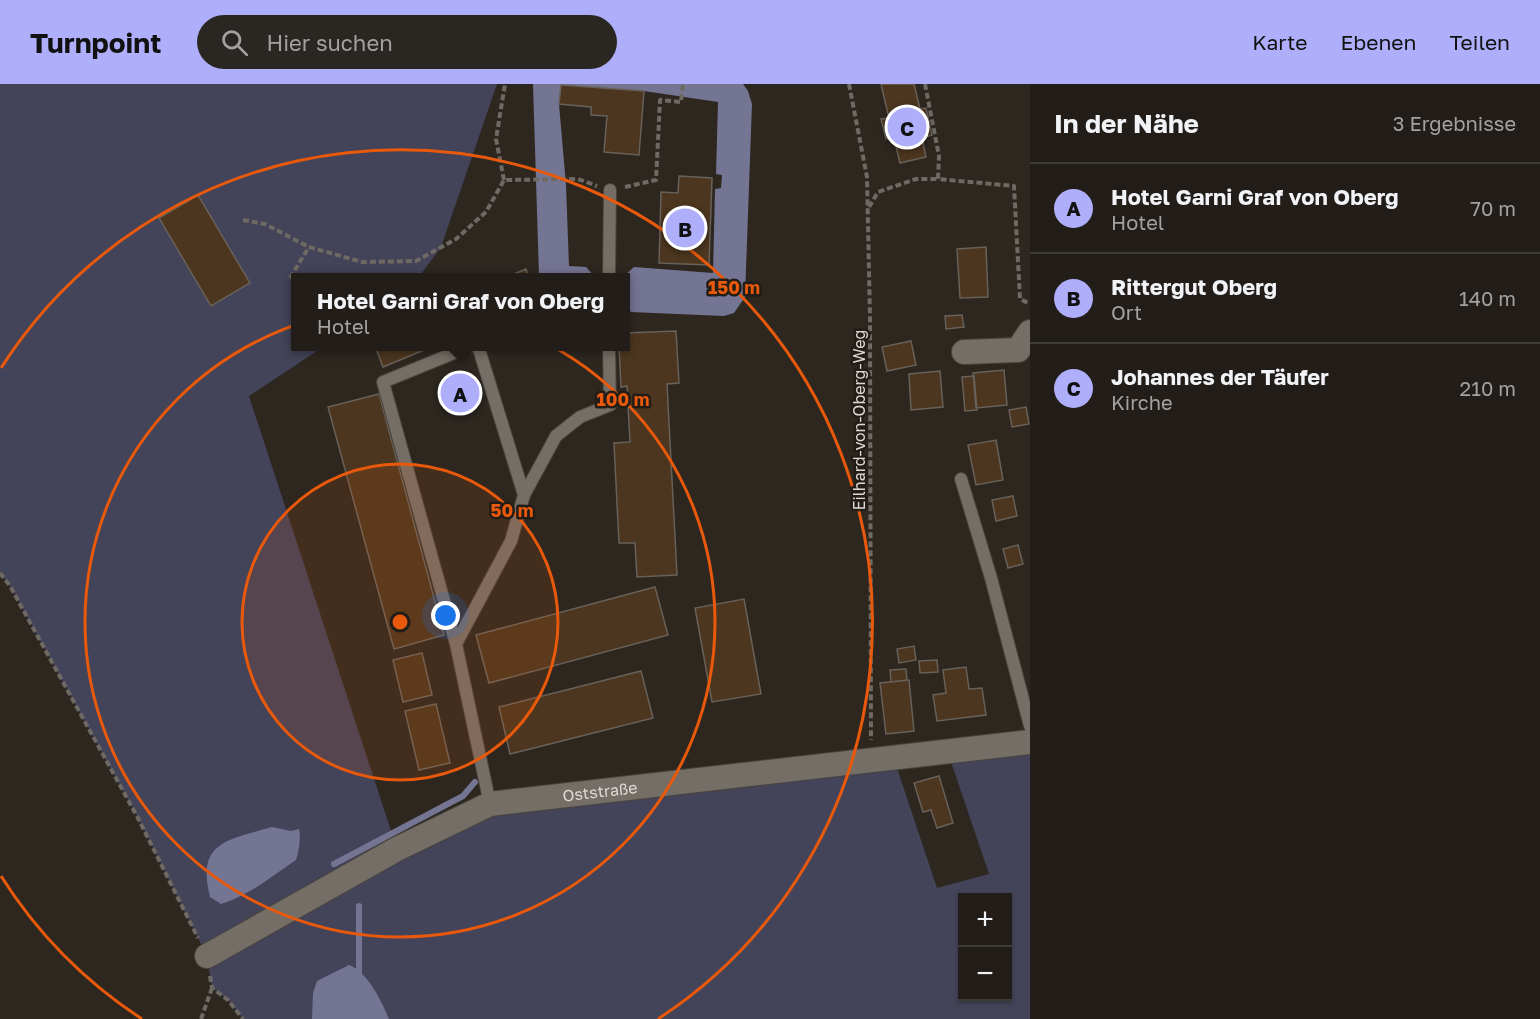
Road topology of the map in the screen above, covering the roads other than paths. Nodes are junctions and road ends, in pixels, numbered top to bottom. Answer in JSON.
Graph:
{"nodes":[{"id":1,"x":610,"y":190,"type":"road end"},
{"id":2,"x":609,"y":273,"type":"edge"},
{"id":3,"x":1030,"y":332,"type":"edge"},
{"id":4,"x":459,"y":351,"type":"edge"},
{"id":5,"x":479,"y":351,"type":"edge"},
{"id":6,"x":609,"y":351,"type":"edge"},
{"id":7,"x":964,"y":352,"type":"dead end"},
{"id":8,"x":961,"y":479,"type":"dead end"},
{"id":9,"x":524,"y":495,"type":"junction"},
{"id":10,"x":456,"y":644,"type":"junction"},
{"id":11,"x":1030,"y":726,"type":"edge"},
{"id":12,"x":1030,"y":742,"type":"edge"},
{"id":13,"x":490,"y":804,"type":"junction"},
{"id":14,"x":207,"y":956,"type":"road end"}],
"edges":[{"from":1,"to":2,"type":"lane"},
{"from":3,"to":7,"type":"street"},
{"from":4,"to":10,"type":"lane"},
{"from":5,"to":9,"type":"lane"},
{"from":6,"to":9,"type":"lane"},
{"from":8,"to":11,"type":"lane"},
{"from":9,"to":10,"type":"lane"},
{"from":10,"to":13,"type":"lane"},
{"from":12,"to":13,"type":"street","name":"Oststraße"},
{"from":13,"to":14,"type":"street","name":"Oststraße"}]}
